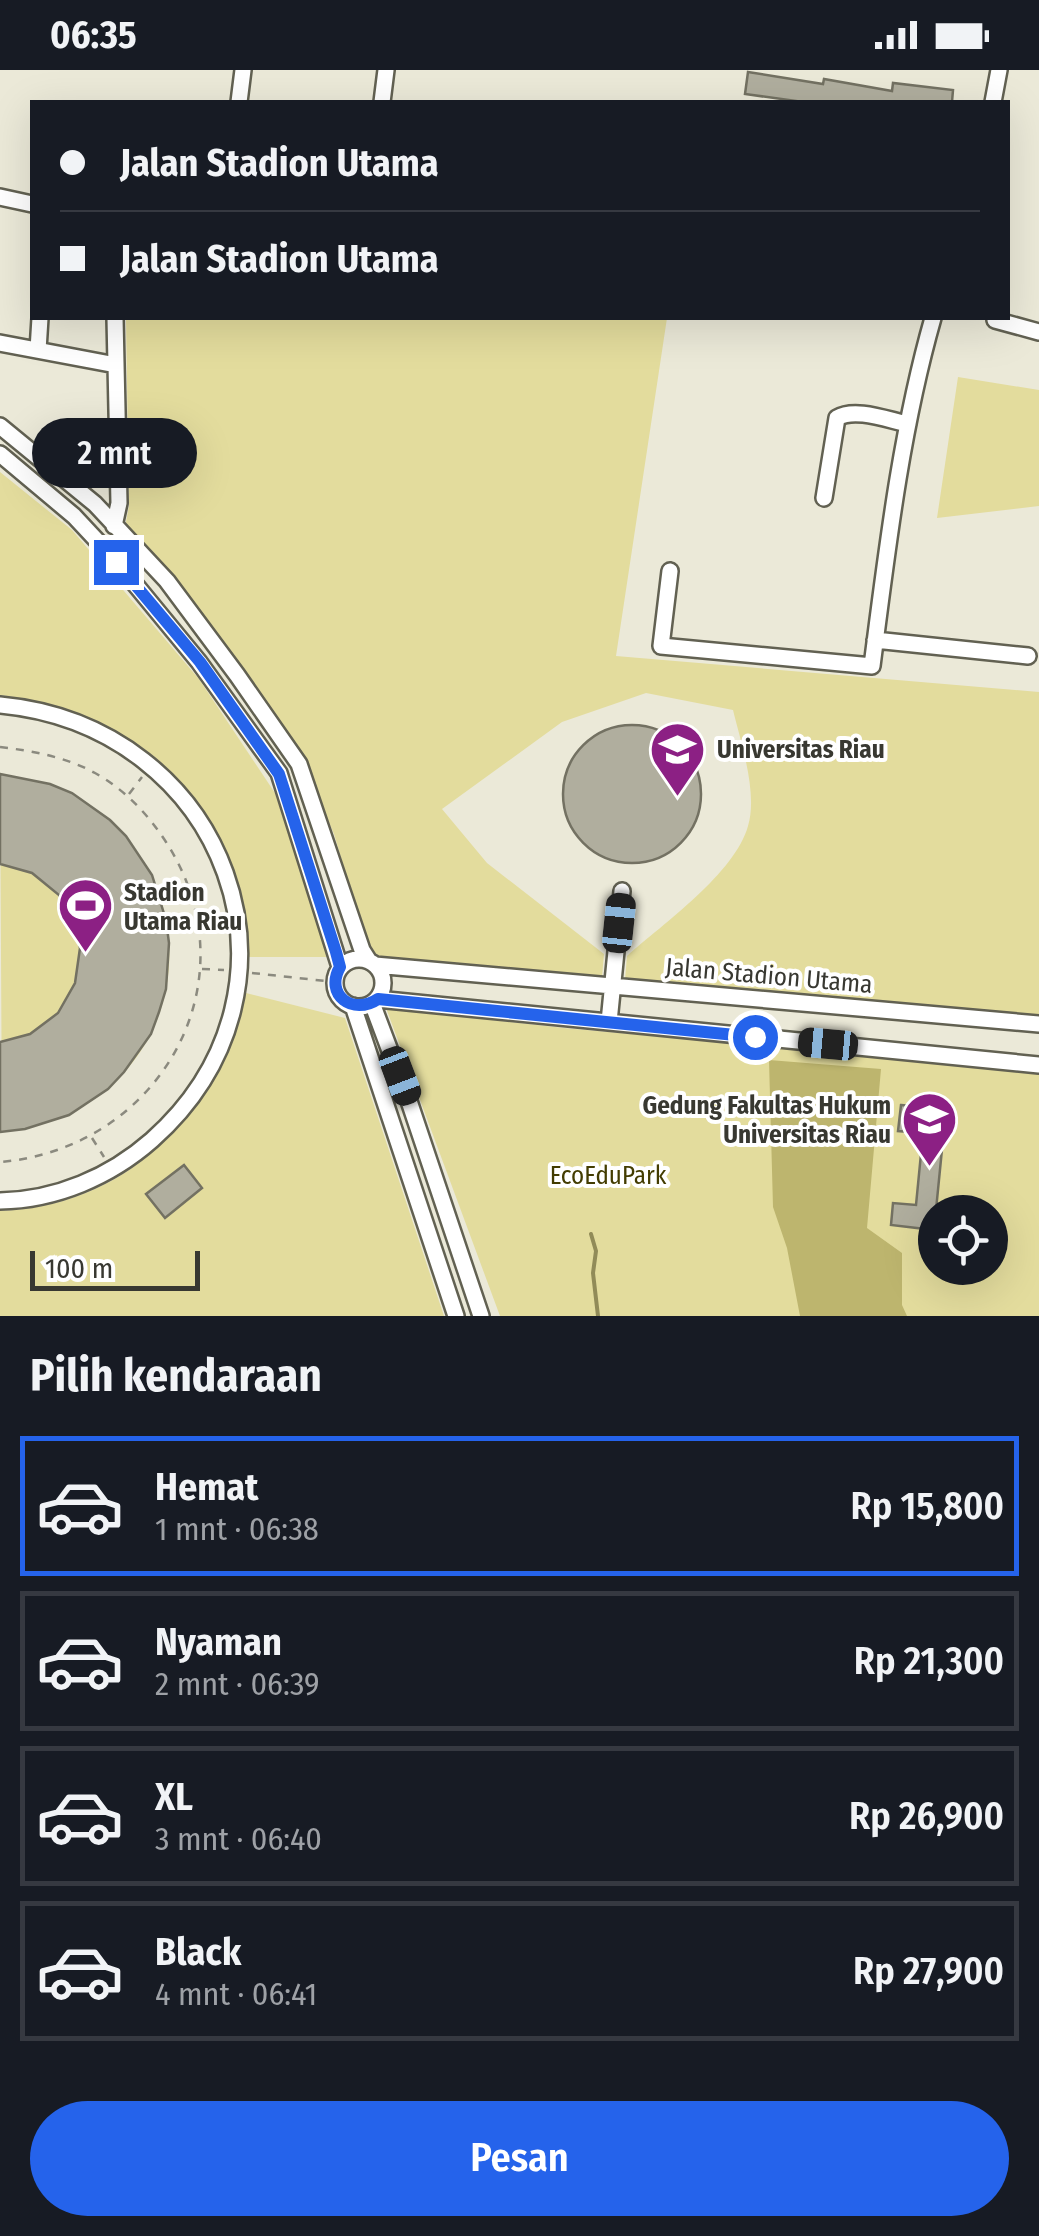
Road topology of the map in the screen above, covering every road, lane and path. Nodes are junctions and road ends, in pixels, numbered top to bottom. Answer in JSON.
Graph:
{"nodes":[{"id":1,"x":243,"y":70,"type":"edge"},
{"id":2,"x":386,"y":70,"type":"edge"},
{"id":3,"x":999,"y":70,"type":"edge"},
{"id":4,"x":238,"y":100,"type":"edge"},
{"id":5,"x":382,"y":100,"type":"edge"},
{"id":6,"x":993,"y":100,"type":"edge"},
{"id":7,"x":0,"y":197,"type":"edge"},
{"id":8,"x":30,"y":204,"type":"edge"},
{"id":9,"x":40,"y":320,"type":"edge"},
{"id":10,"x":115,"y":320,"type":"edge"},
{"id":11,"x":933,"y":320,"type":"edge"},
{"id":12,"x":995,"y":320,"type":"edge"},
{"id":13,"x":1039,"y":332,"type":"edge"},
{"id":14,"x":0,"y":343,"type":"edge"},
{"id":15,"x":38,"y":350,"type":"junction"},
{"id":16,"x":116,"y":365,"type":"junction"},
{"id":17,"x":908,"y":424,"type":"junction"},
{"id":18,"x":0,"y":426,"type":"edge"},
{"id":19,"x":0,"y":454,"type":"edge"},
{"id":20,"x":824,"y":498,"type":"dead end"},
{"id":21,"x":114,"y":526,"type":"junction"},
{"id":22,"x":670,"y":571,"type":"dead end"},
{"id":23,"x":875,"y":640,"type":"junction"},
{"id":24,"x":1028,"y":656,"type":"dead end"},
{"id":25,"x":0,"y":705,"type":"edge"},
{"id":26,"x":0,"y":746,"type":"edge"},
{"id":27,"x":152,"y":764,"type":"junction"},
{"id":28,"x":128,"y":795,"type":"junction"},
{"id":29,"x":319,"y":818,"type":"junction"},
{"id":30,"x":298,"y":826,"type":"junction"},
{"id":31,"x":622,"y":891,"type":"dead end"},
{"id":32,"x":372,"y":963,"type":"junction"},
{"id":33,"x":200,"y":968,"type":"junction"},
{"id":34,"x":230,"y":971,"type":"junction"},
{"id":35,"x":337,"y":974,"type":"junction"},
{"id":36,"x":612,"y":986,"type":"junction"},
{"id":37,"x":375,"y":1001,"type":"junction"},
{"id":38,"x":353,"y":1006,"type":"junction"},
{"id":39,"x":609,"y":1022,"type":"junction"},
{"id":40,"x":1039,"y":1024,"type":"edge"},
{"id":41,"x":1039,"y":1065,"type":"edge"},
{"id":42,"x":92,"y":1136,"type":"junction"},
{"id":43,"x":0,"y":1162,"type":"edge"},
{"id":44,"x":112,"y":1170,"type":"junction"},
{"id":45,"x":0,"y":1201,"type":"edge"},
{"id":46,"x":479,"y":1309,"type":"edge"},
{"id":47,"x":455,"y":1314,"type":"edge"}],
"edges":[{"from":1,"to":4,"type":"street"},
{"from":2,"to":5,"type":"street"},
{"from":3,"to":6,"type":"street"},
{"from":7,"to":8,"type":"street"},
{"from":9,"to":15,"type":"street"},
{"from":10,"to":16,"type":"street"},
{"from":11,"to":17,"type":"street"},
{"from":12,"to":13,"type":"street"},
{"from":14,"to":15,"type":"street"},
{"from":15,"to":16,"type":"street"},
{"from":16,"to":21,"type":"street"},
{"from":17,"to":20,"type":"street"},
{"from":17,"to":23,"type":"street"},
{"from":18,"to":21,"type":"street"},
{"from":19,"to":30,"type":"street"},
{"from":21,"to":29,"type":"street"},
{"from":22,"to":23,"type":"street"},
{"from":23,"to":24,"type":"street"},
{"from":25,"to":27,"type":"street"},
{"from":26,"to":28,"type":"path"},
{"from":27,"to":28,"type":"path"},
{"from":27,"to":34,"type":"street"},
{"from":28,"to":33,"type":"path"},
{"from":29,"to":30,"type":"street"},
{"from":29,"to":32,"type":"street"},
{"from":30,"to":35,"type":"street"},
{"from":31,"to":36,"type":"street"},
{"from":32,"to":35,"type":"street"},
{"from":32,"to":36,"type":"street","name":"Jalan Stadion Utama"},
{"from":32,"to":37,"type":"street"},
{"from":33,"to":34,"type":"path"},
{"from":33,"to":42,"type":"path"},
{"from":34,"to":35,"type":"path"},
{"from":34,"to":44,"type":"street"},
{"from":35,"to":38,"type":"street"},
{"from":36,"to":39,"type":"street"},
{"from":36,"to":40,"type":"street","name":"Jalan Stadion Utama"},
{"from":37,"to":38,"type":"street"},
{"from":37,"to":39,"type":"street"},
{"from":37,"to":46,"type":"street"},
{"from":38,"to":47,"type":"street"},
{"from":39,"to":41,"type":"street"},
{"from":42,"to":43,"type":"path"},
{"from":42,"to":44,"type":"path"},
{"from":44,"to":45,"type":"street"},
{"from":46,"to":47,"type":"street"}]}
